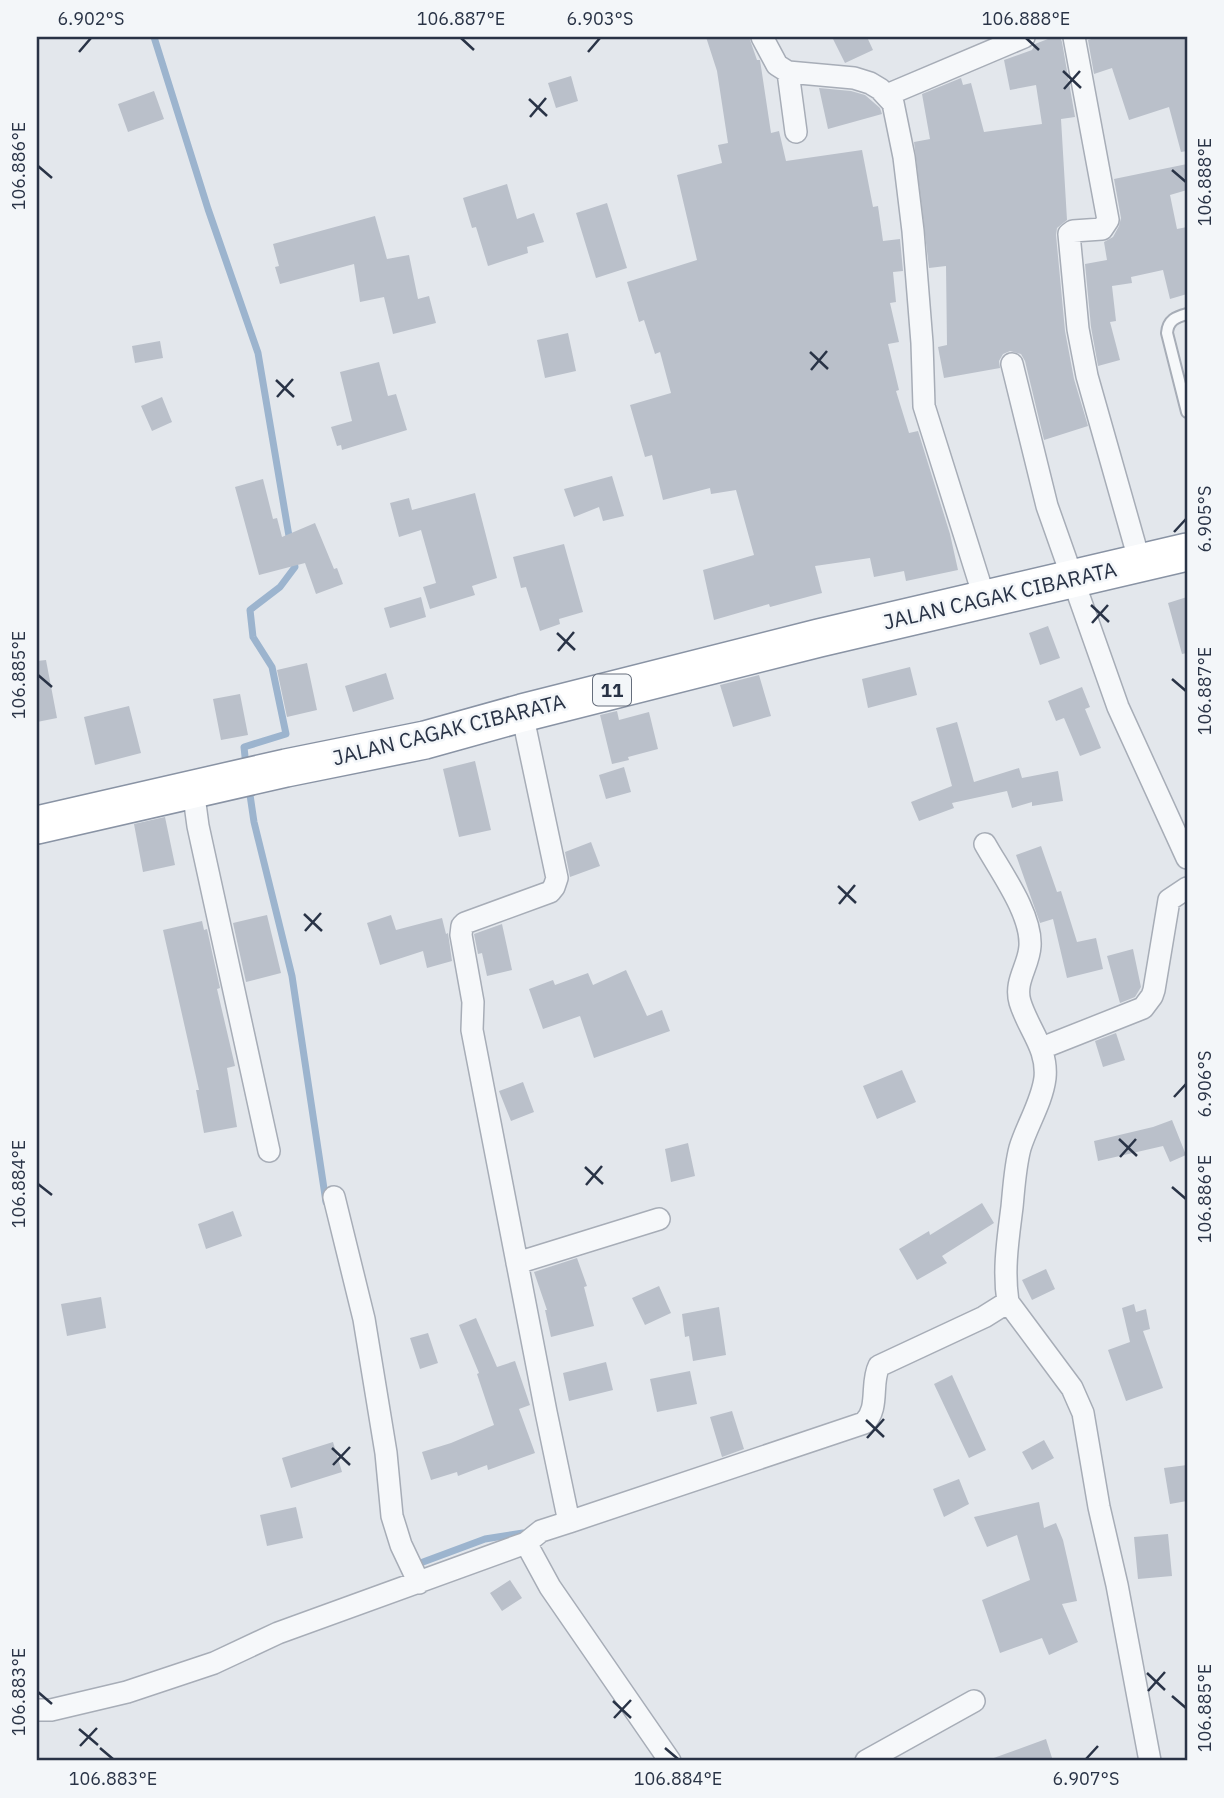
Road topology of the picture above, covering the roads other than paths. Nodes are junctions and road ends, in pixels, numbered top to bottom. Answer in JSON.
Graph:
{"nodes":[{"id":1,"x":762,"y":37,"type":"edge"},
{"id":2,"x":1024,"y":37,"type":"edge"},
{"id":3,"x":1074,"y":37,"type":"edge"},
{"id":4,"x":788,"y":72,"type":"junction"},
{"id":5,"x":887,"y":95,"type":"junction"},
{"id":6,"x":796,"y":132,"type":"dead end"},
{"id":7,"x":1187,"y":314,"type":"edge"},
{"id":8,"x":1013,"y":364,"type":"dead end"},
{"id":9,"x":1187,"y":412,"type":"edge"},
{"id":10,"x":1187,"y":552,"type":"edge"},
{"id":11,"x":1140,"y":563,"type":"junction"},
{"id":12,"x":1073,"y":578,"type":"junction"},
{"id":13,"x":985,"y":600,"type":"junction"},
{"id":14,"x":522,"y":713,"type":"junction"},
{"id":15,"x":193,"y":789,"type":"junction"},
{"id":16,"x":37,"y":825,"type":"edge"},
{"id":17,"x":985,"y":844,"type":"dead end"},
{"id":18,"x":1187,"y":858,"type":"edge"},
{"id":19,"x":1187,"y":888,"type":"edge"},
{"id":20,"x":1042,"y":1048,"type":"junction"},
{"id":21,"x":269,"y":1151,"type":"dead end"},
{"id":22,"x":334,"y":1197,"type":"dead end"},
{"id":23,"x":659,"y":1219,"type":"dead end"},
{"id":24,"x":517,"y":1263,"type":"junction"},
{"id":25,"x":1008,"y":1303,"type":"junction"},
{"id":26,"x":569,"y":1522,"type":"junction"},
{"id":27,"x":526,"y":1542,"type":"junction"},
{"id":28,"x":419,"y":1583,"type":"junction"},
{"id":29,"x":974,"y":1701,"type":"dead end"},
{"id":30,"x":37,"y":1710,"type":"edge"},
{"id":31,"x":670,"y":1761,"type":"edge"},
{"id":32,"x":866,"y":1761,"type":"edge"},
{"id":33,"x":1150,"y":1761,"type":"edge"}],
"edges":[{"from":1,"to":4,"type":"street"},
{"from":2,"to":5,"type":"street"},
{"from":3,"to":11,"type":"street"},
{"from":4,"to":5,"type":"street"},
{"from":4,"to":6,"type":"street"},
{"from":5,"to":13,"type":"street"},
{"from":7,"to":9,"type":"lane"},
{"from":8,"to":12,"type":"street"},
{"from":10,"to":11,"type":"highway","name":"JALAN CAGAK CIBARATA","number":"11"},
{"from":11,"to":12,"type":"highway","name":"JALAN CAGAK CIBARATA","number":"11"},
{"from":12,"to":13,"type":"highway","name":"JALAN CAGAK CIBARATA","number":"11"},
{"from":12,"to":18,"type":"street"},
{"from":13,"to":14,"type":"highway","name":"JALAN CAGAK CIBARATA","number":"11"},
{"from":14,"to":15,"type":"highway","name":"JALAN CAGAK CIBARATA","number":"11"},
{"from":14,"to":24,"type":"street"},
{"from":15,"to":16,"type":"highway","name":"JALAN CAGAK CIBARATA","number":"11"},
{"from":15,"to":21,"type":"street"},
{"from":17,"to":20,"type":"street"},
{"from":19,"to":20,"type":"street"},
{"from":20,"to":25,"type":"street"},
{"from":22,"to":28,"type":"street"},
{"from":23,"to":24,"type":"street"},
{"from":24,"to":26,"type":"street"},
{"from":25,"to":26,"type":"street"},
{"from":25,"to":33,"type":"street"},
{"from":26,"to":27,"type":"street"},
{"from":27,"to":28,"type":"street"},
{"from":27,"to":31,"type":"street"},
{"from":28,"to":30,"type":"street"},
{"from":29,"to":32,"type":"street"}]}
